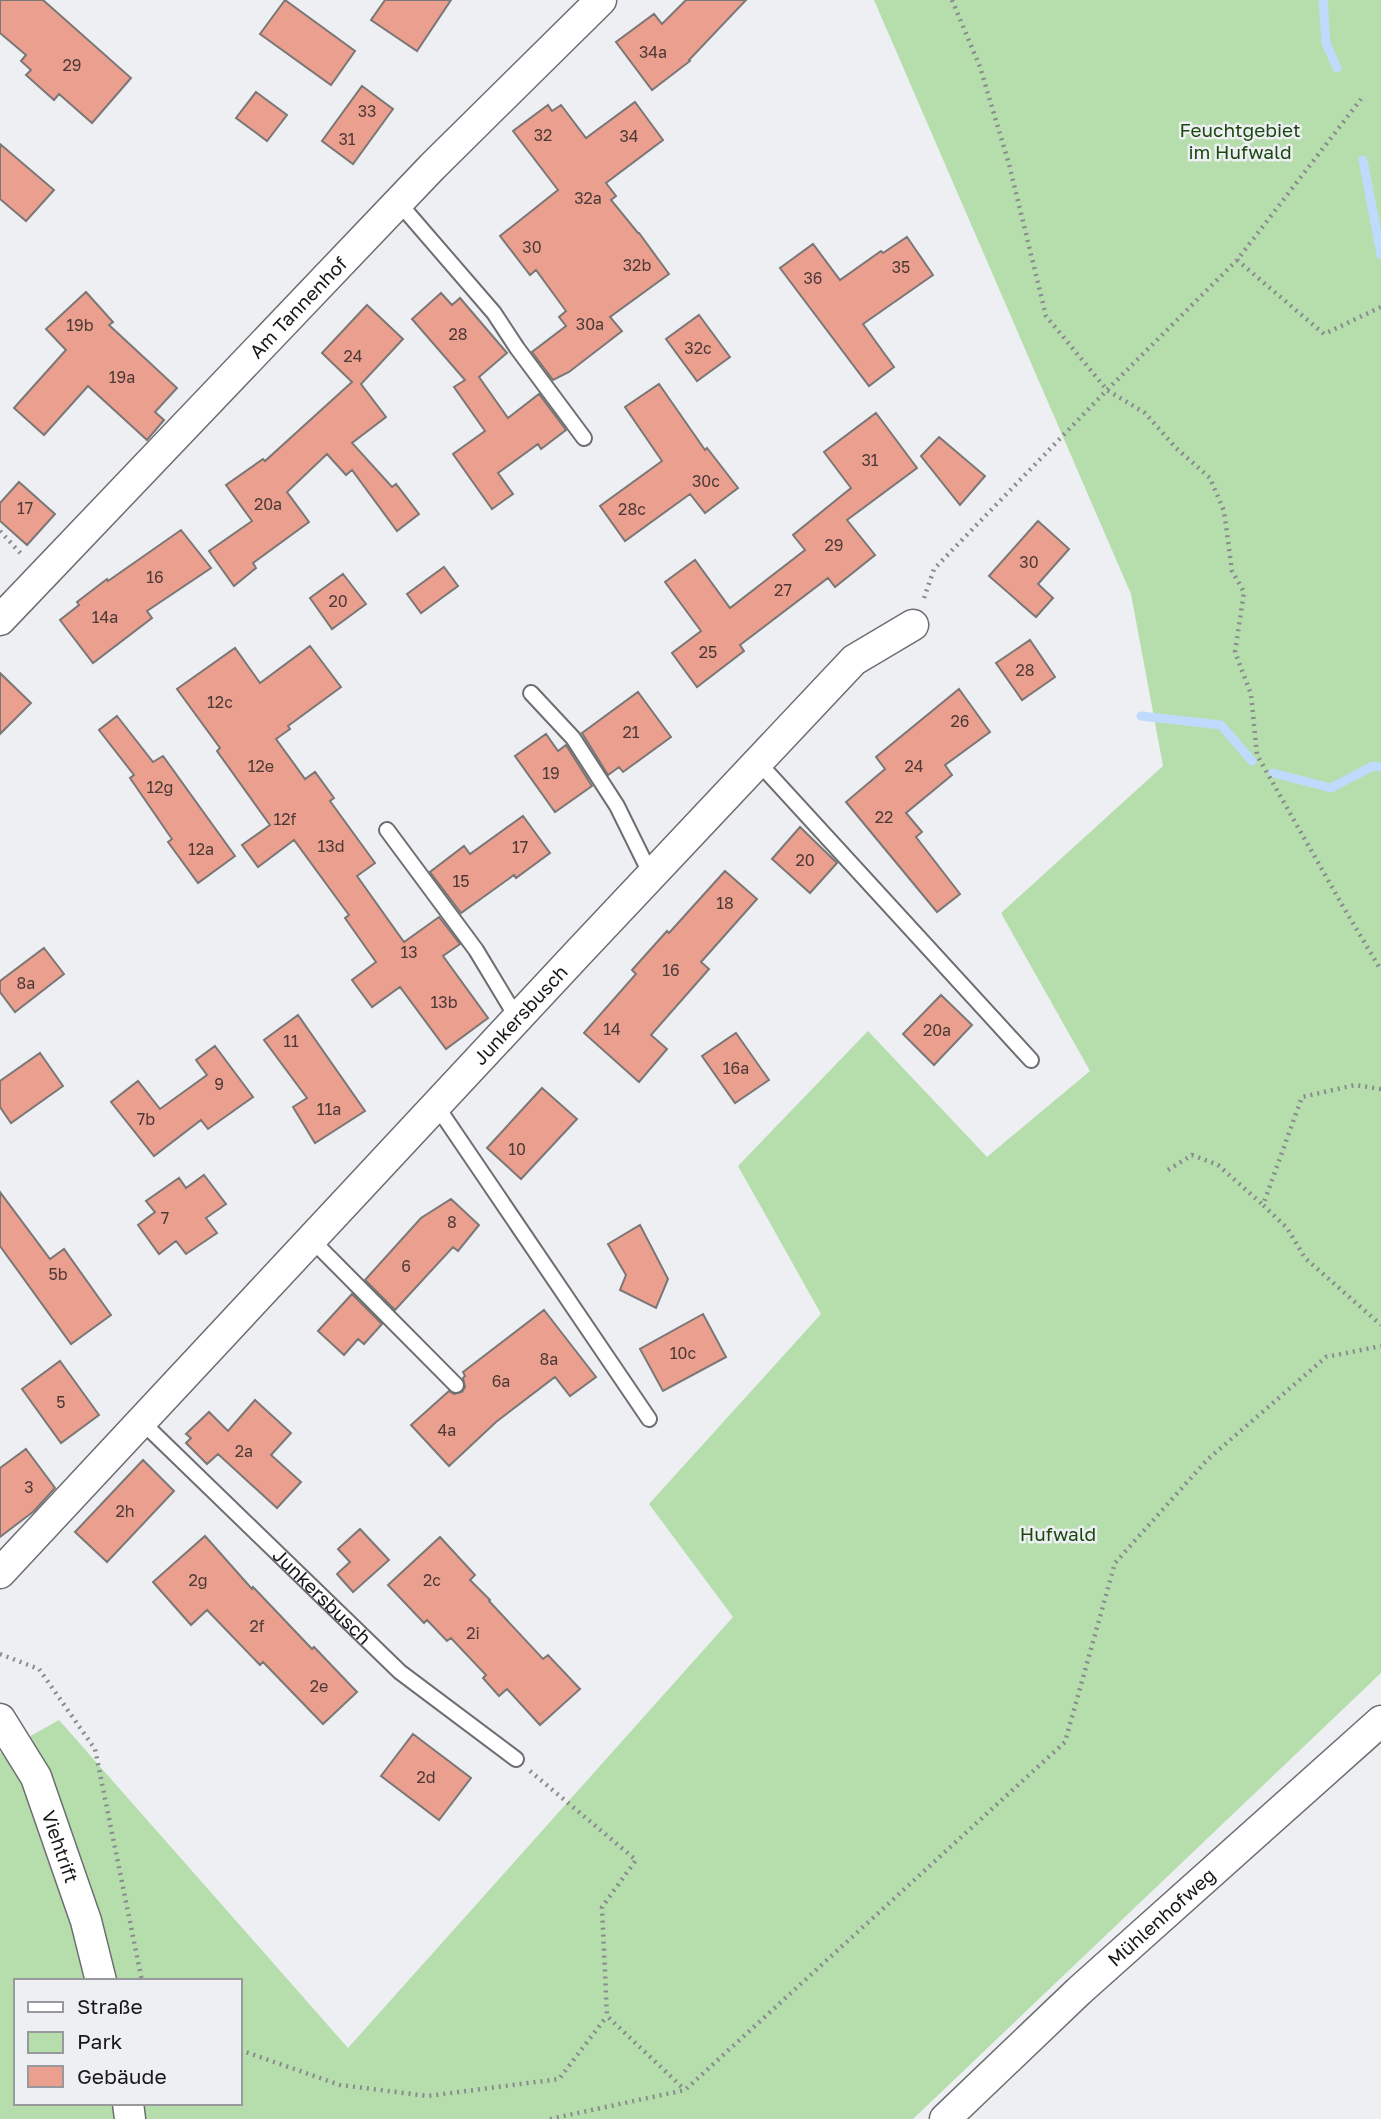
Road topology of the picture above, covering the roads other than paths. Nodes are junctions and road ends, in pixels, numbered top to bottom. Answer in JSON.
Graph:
{"nodes":[{"id":1,"x":601,"y":0,"type":"edge"},
{"id":2,"x":399,"y":202,"type":"junction"},
{"id":3,"x":584,"y":438,"type":"dead end"},
{"id":4,"x":0,"y":620,"type":"edge"},
{"id":5,"x":914,"y":625,"type":"road end"},
{"id":6,"x":531,"y":693,"type":"dead end"},
{"id":7,"x":758,"y":762,"type":"junction"},
{"id":8,"x":387,"y":830,"type":"dead end"},
{"id":9,"x":652,"y":875,"type":"junction"},
{"id":10,"x":517,"y":1018,"type":"junction"},
{"id":11,"x":1031,"y":1060,"type":"dead end"},
{"id":12,"x":436,"y":1105,"type":"junction"},
{"id":13,"x":311,"y":1239,"type":"junction"},
{"id":14,"x":456,"y":1385,"type":"dead end"},
{"id":15,"x":649,"y":1419,"type":"dead end"},
{"id":16,"x":141,"y":1421,"type":"junction"},
{"id":17,"x":0,"y":1573,"type":"edge"},
{"id":18,"x":0,"y":1719,"type":"edge"},
{"id":19,"x":1381,"y":1721,"type":"edge"},
{"id":20,"x":516,"y":1759,"type":"road end"},
{"id":21,"x":100,"y":1979,"type":"edge"},
{"id":22,"x":945,"y":2119,"type":"edge"}],
"edges":[{"from":1,"to":2,"type":"street","name":"Am Tannenhof"},
{"from":2,"to":3,"type":"lane"},
{"from":2,"to":4,"type":"street","name":"Am Tannenhof"},
{"from":5,"to":7,"type":"street","name":"Junkersbusch"},
{"from":6,"to":9,"type":"lane"},
{"from":7,"to":9,"type":"street","name":"Junkersbusch"},
{"from":7,"to":11,"type":"lane"},
{"from":8,"to":10,"type":"lane"},
{"from":9,"to":10,"type":"street","name":"Junkersbusch"},
{"from":10,"to":12,"type":"street","name":"Junkersbusch"},
{"from":12,"to":13,"type":"street","name":"Junkersbusch"},
{"from":12,"to":15,"type":"lane"},
{"from":13,"to":14,"type":"lane"},
{"from":13,"to":16,"type":"street","name":"Junkersbusch"},
{"from":16,"to":17,"type":"street","name":"Junkersbusch"},
{"from":16,"to":20,"type":"lane","name":"Junkersbusch"},
{"from":18,"to":21,"type":"street","name":"Viehtrift"},
{"from":19,"to":22,"type":"street","name":"Mühlenhofweg"}]}
